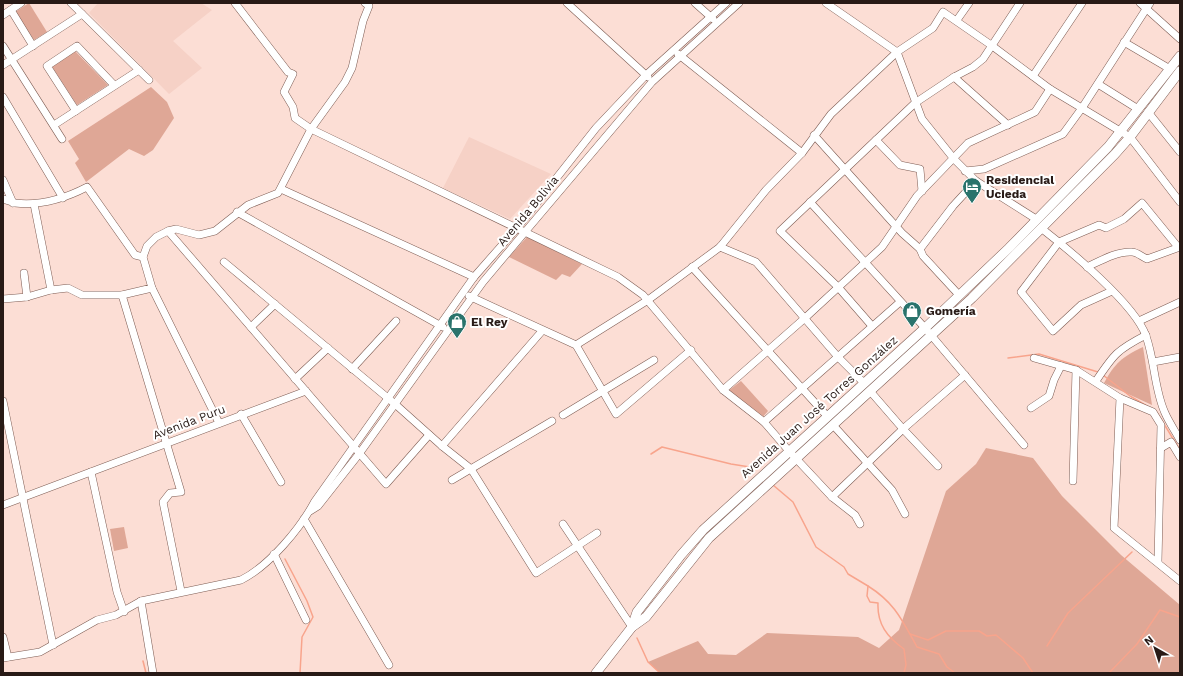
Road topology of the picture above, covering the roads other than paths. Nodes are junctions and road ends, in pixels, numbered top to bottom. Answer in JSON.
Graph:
{"nodes":[{"id":1,"x":22,"y":3,"type":"edge"},
{"id":2,"x":71,"y":3,"type":"edge"},
{"id":3,"x":235,"y":3,"type":"edge"},
{"id":4,"x":365,"y":3,"type":"edge"},
{"id":5,"x":567,"y":3,"type":"edge"},
{"id":6,"x":695,"y":3,"type":"edge"},
{"id":7,"x":726,"y":3,"type":"edge"},
{"id":8,"x":739,"y":3,"type":"edge"},
{"id":9,"x":826,"y":3,"type":"edge"},
{"id":10,"x":969,"y":3,"type":"edge"},
{"id":11,"x":1020,"y":3,"type":"edge"},
{"id":12,"x":1082,"y":3,"type":"edge"},
{"id":13,"x":1140,"y":3,"type":"edge"},
{"id":14,"x":1148,"y":6,"type":"edge"},
{"id":15,"x":11,"y":10,"type":"junction"},
{"id":16,"x":82,"y":14,"type":"junction"},
{"id":17,"x":3,"y":15,"type":"edge"},
{"id":18,"x":711,"y":17,"type":"junction"},
{"id":19,"x":957,"y":20,"type":"junction"},
{"id":20,"x":718,"y":23,"type":"junction"},
{"id":21,"x":1180,"y":39,"type":"edge"},
{"id":22,"x":1124,"y":42,"type":"junction"},
{"id":23,"x":991,"y":45,"type":"junction"},
{"id":24,"x":3,"y":46,"type":"edge"},
{"id":25,"x":33,"y":46,"type":"junction"},
{"id":26,"x":674,"y":49,"type":"junction"},
{"id":27,"x":897,"y":52,"type":"junction"},
{"id":28,"x":680,"y":56,"type":"junction"},
{"id":29,"x":1180,"y":56,"type":"edge"},
{"id":30,"x":12,"y":59,"type":"junction"},
{"id":31,"x":3,"y":65,"type":"edge"},
{"id":32,"x":1170,"y":69,"type":"junction"},
{"id":33,"x":139,"y":70,"type":"junction"},
{"id":34,"x":1180,"y":72,"type":"edge"},
{"id":35,"x":646,"y":75,"type":"junction"},
{"id":36,"x":1033,"y":76,"type":"junction"},
{"id":37,"x":954,"y":77,"type":"junction"},
{"id":38,"x":149,"y":80,"type":"dead end"},
{"id":39,"x":652,"y":82,"type":"junction"},
{"id":40,"x":1098,"y":84,"type":"junction"},
{"id":41,"x":114,"y":85,"type":"junction"},
{"id":42,"x":1050,"y":89,"type":"junction"},
{"id":43,"x":3,"y":97,"type":"edge"},
{"id":44,"x":915,"y":103,"type":"junction"},
{"id":45,"x":1082,"y":108,"type":"junction"},
{"id":46,"x":1138,"y":109,"type":"junction"},
{"id":47,"x":76,"y":110,"type":"junction"},
{"id":48,"x":1148,"y":112,"type":"junction"},
{"id":49,"x":1008,"y":124,"type":"junction"},
{"id":50,"x":54,"y":126,"type":"junction"},
{"id":51,"x":311,"y":128,"type":"junction"},
{"id":52,"x":1120,"y":132,"type":"junction"},
{"id":53,"x":814,"y":135,"type":"junction"},
{"id":54,"x":1130,"y":137,"type":"junction"},
{"id":55,"x":62,"y":139,"type":"dead end"},
{"id":56,"x":876,"y":140,"type":"junction"},
{"id":57,"x":1180,"y":152,"type":"edge"},
{"id":58,"x":802,"y":153,"type":"junction"},
{"id":59,"x":954,"y":159,"type":"junction"},
{"id":60,"x":846,"y":169,"type":"junction"},
{"id":61,"x":965,"y":171,"type":"junction"},
{"id":62,"x":3,"y":180,"type":"edge"},
{"id":63,"x":976,"y":181,"type":"junction"},
{"id":64,"x":281,"y":188,"type":"junction"},
{"id":65,"x":922,"y":191,"type":"junction"},
{"id":66,"x":63,"y":198,"type":"junction"},
{"id":67,"x":3,"y":199,"type":"edge"},
{"id":68,"x":810,"y":202,"type":"junction"},
{"id":69,"x":1180,"y":202,"type":"edge"},
{"id":70,"x":13,"y":203,"type":"junction"},
{"id":71,"x":34,"y":204,"type":"junction"},
{"id":72,"x":237,"y":212,"type":"junction"},
{"id":73,"x":1036,"y":219,"type":"junction"},
{"id":74,"x":897,"y":227,"type":"junction"},
{"id":75,"x":517,"y":228,"type":"junction"},
{"id":76,"x":1040,"y":228,"type":"junction"},
{"id":77,"x":168,"y":230,"type":"junction"},
{"id":78,"x":525,"y":232,"type":"junction"},
{"id":79,"x":1059,"y":242,"type":"junction"},
{"id":80,"x":720,"y":247,"type":"junction"},
{"id":81,"x":1179,"y":247,"type":"edge"},
{"id":82,"x":920,"y":249,"type":"junction"},
{"id":83,"x":143,"y":257,"type":"junction"},
{"id":84,"x":224,"y":262,"type":"dead end"},
{"id":85,"x":864,"y":263,"type":"junction"},
{"id":86,"x":692,"y":267,"type":"junction"},
{"id":87,"x":1087,"y":267,"type":"junction"},
{"id":88,"x":24,"y":273,"type":"dead end"},
{"id":89,"x":474,"y":277,"type":"junction"},
{"id":90,"x":838,"y":287,"type":"junction"},
{"id":91,"x":152,"y":288,"type":"junction"},
{"id":92,"x":51,"y":290,"type":"junction"},
{"id":93,"x":1112,"y":291,"type":"junction"},
{"id":94,"x":463,"y":293,"type":"junction"},
{"id":95,"x":122,"y":295,"type":"junction"},
{"id":96,"x":959,"y":295,"type":"junction"},
{"id":97,"x":27,"y":297,"type":"junction"},
{"id":98,"x":472,"y":298,"type":"junction"},
{"id":99,"x":3,"y":299,"type":"edge"},
{"id":100,"x":648,"y":300,"type":"junction"},
{"id":101,"x":900,"y":302,"type":"junction"},
{"id":102,"x":1180,"y":302,"type":"edge"},
{"id":103,"x":275,"y":304,"type":"junction"},
{"id":104,"x":805,"y":318,"type":"junction"},
{"id":105,"x":396,"y":321,"type":"dead end"},
{"id":106,"x":1138,"y":321,"type":"junction"},
{"id":107,"x":440,"y":325,"type":"junction"},
{"id":108,"x":872,"y":326,"type":"junction"},
{"id":109,"x":251,"y":327,"type":"junction"},
{"id":110,"x":925,"y":328,"type":"junction"},
{"id":111,"x":449,"y":330,"type":"junction"},
{"id":112,"x":542,"y":331,"type":"junction"},
{"id":113,"x":1146,"y":335,"type":"junction"},
{"id":114,"x":932,"y":336,"type":"junction"},
{"id":115,"x":576,"y":345,"type":"junction"},
{"id":116,"x":328,"y":348,"type":"junction"},
{"id":117,"x":691,"y":350,"type":"junction"},
{"id":118,"x":767,"y":351,"type":"junction"},
{"id":119,"x":838,"y":357,"type":"junction"},
{"id":120,"x":1180,"y":357,"type":"edge"},
{"id":121,"x":1034,"y":358,"type":"dead end"},
{"id":122,"x":654,"y":360,"type":"dead end"},
{"id":123,"x":1153,"y":362,"type":"junction"},
{"id":124,"x":1061,"y":366,"type":"junction"},
{"id":125,"x":352,"y":369,"type":"junction"},
{"id":126,"x":1076,"y":370,"type":"junction"},
{"id":127,"x":965,"y":375,"type":"junction"},
{"id":128,"x":295,"y":379,"type":"junction"},
{"id":129,"x":1096,"y":381,"type":"junction"},
{"id":130,"x":864,"y":383,"type":"junction"},
{"id":131,"x":802,"y":389,"type":"junction"},
{"id":132,"x":723,"y":390,"type":"junction"},
{"id":133,"x":306,"y":391,"type":"junction"},
{"id":134,"x":602,"y":391,"type":"junction"},
{"id":135,"x":870,"y":391,"type":"junction"},
{"id":136,"x":1120,"y":398,"type":"junction"},
{"id":137,"x":388,"y":400,"type":"junction"},
{"id":138,"x":3,"y":401,"type":"edge"},
{"id":139,"x":395,"y":404,"type":"junction"},
{"id":140,"x":1031,"y":408,"type":"dead end"},
{"id":141,"x":241,"y":414,"type":"junction"},
{"id":142,"x":563,"y":415,"type":"dead end"},
{"id":143,"x":827,"y":416,"type":"junction"},
{"id":144,"x":552,"y":421,"type":"dead end"},
{"id":145,"x":219,"y":422,"type":"junction"},
{"id":146,"x":764,"y":422,"type":"junction"},
{"id":147,"x":833,"y":425,"type":"junction"},
{"id":148,"x":903,"y":429,"type":"junction"},
{"id":149,"x":429,"y":435,"type":"junction"},
{"id":150,"x":1180,"y":440,"type":"edge"},
{"id":151,"x":167,"y":442,"type":"junction"},
{"id":152,"x":1024,"y":445,"type":"dead end"},
{"id":153,"x":442,"y":446,"type":"junction"},
{"id":154,"x":354,"y":447,"type":"junction"},
{"id":155,"x":1161,"y":448,"type":"junction"},
{"id":156,"x":789,"y":452,"type":"junction"},
{"id":157,"x":360,"y":454,"type":"junction"},
{"id":158,"x":1180,"y":458,"type":"edge"},
{"id":159,"x":796,"y":459,"type":"junction"},
{"id":160,"x":867,"y":464,"type":"junction"},
{"id":161,"x":938,"y":466,"type":"dead end"},
{"id":162,"x":770,"y":468,"type":"junction"},
{"id":163,"x":471,"y":469,"type":"junction"},
{"id":164,"x":91,"y":472,"type":"junction"},
{"id":165,"x":777,"y":476,"type":"junction"},
{"id":166,"x":452,"y":480,"type":"dead end"},
{"id":167,"x":1073,"y":481,"type":"dead end"},
{"id":168,"x":281,"y":482,"type":"dead end"},
{"id":169,"x":24,"y":497,"type":"junction"},
{"id":170,"x":832,"y":497,"type":"junction"},
{"id":171,"x":3,"y":504,"type":"edge"},
{"id":172,"x":308,"y":513,"type":"junction"},
{"id":173,"x":904,"y":514,"type":"dead end"},
{"id":174,"x":304,"y":519,"type":"junction"},
{"id":175,"x":563,"y":524,"type":"dead end"},
{"id":176,"x":860,"y":524,"type":"dead end"},
{"id":177,"x":597,"y":533,"type":"dead end"},
{"id":178,"x":578,"y":546,"type":"junction"},
{"id":179,"x":274,"y":554,"type":"junction"},
{"id":180,"x":1158,"y":562,"type":"junction"},
{"id":181,"x":1180,"y":581,"type":"edge"},
{"id":182,"x":181,"y":592,"type":"junction"},
{"id":183,"x":141,"y":601,"type":"junction"},
{"id":184,"x":124,"y":612,"type":"junction"},
{"id":185,"x":306,"y":620,"type":"dead end"},
{"id":186,"x":632,"y":627,"type":"junction"},
{"id":187,"x":3,"y":637,"type":"edge"},
{"id":188,"x":53,"y":645,"type":"junction"},
{"id":189,"x":5,"y":657,"type":"edge"},
{"id":190,"x":389,"y":665,"type":"dead end"},
{"id":191,"x":153,"y":673,"type":"edge"},
{"id":192,"x":596,"y":673,"type":"edge"}],
"edges":[{"from":1,"to":15,"type":"street"},
{"from":2,"to":16,"type":"street"},
{"from":3,"to":51,"type":"street"},
{"from":4,"to":51,"type":"street"},
{"from":5,"to":35,"type":"street"},
{"from":6,"to":18,"type":"street"},
{"from":7,"to":18,"type":"street","name":"Avenida Bolivia"},
{"from":8,"to":20,"type":"street","name":"Avenida Bolivia"},
{"from":9,"to":27,"type":"street"},
{"from":10,"to":19,"type":"street"},
{"from":11,"to":23,"type":"street"},
{"from":12,"to":36,"type":"street"},
{"from":13,"to":14,"type":"street"},
{"from":14,"to":21,"type":"street"},
{"from":14,"to":22,"type":"street"},
{"from":15,"to":17,"type":"street"},
{"from":15,"to":25,"type":"street"},
{"from":16,"to":25,"type":"street"},
{"from":16,"to":33,"type":"street"},
{"from":18,"to":20,"type":"street"},
{"from":18,"to":26,"type":"street","name":"Avenida Bolivia"},
{"from":19,"to":23,"type":"street"},
{"from":19,"to":27,"type":"street"},
{"from":20,"to":28,"type":"street","name":"Avenida Bolivia"},
{"from":22,"to":32,"type":"street"},
{"from":22,"to":40,"type":"street"},
{"from":23,"to":36,"type":"street"},
{"from":23,"to":37,"type":"street"},
{"from":24,"to":30,"type":"street"},
{"from":25,"to":30,"type":"street"},
{"from":26,"to":28,"type":"street"},
{"from":26,"to":35,"type":"street","name":"Avenida Bolivia"},
{"from":27,"to":44,"type":"street"},
{"from":27,"to":53,"type":"street"},
{"from":28,"to":39,"type":"street","name":"Avenida Bolivia"},
{"from":28,"to":58,"type":"street"},
{"from":29,"to":32,"type":"main road","name":"Avenida Juan José Torres González"},
{"from":30,"to":31,"type":"street"},
{"from":30,"to":50,"type":"street"},
{"from":32,"to":46,"type":"main road","name":"Avenida Juan José Torres González"},
{"from":33,"to":38,"type":"street"},
{"from":33,"to":41,"type":"street"},
{"from":34,"to":48,"type":"main road","name":"Avenida Juan José Torres González"},
{"from":35,"to":39,"type":"street"},
{"from":35,"to":75,"type":"street","name":"Avenida Bolivia"},
{"from":36,"to":42,"type":"street"},
{"from":37,"to":44,"type":"street"},
{"from":37,"to":49,"type":"street"},
{"from":39,"to":78,"type":"street","name":"Avenida Bolivia"},
{"from":40,"to":45,"type":"street"},
{"from":40,"to":46,"type":"street"},
{"from":41,"to":47,"type":"street"},
{"from":41,"to":47,"type":"street"},
{"from":42,"to":45,"type":"street"},
{"from":42,"to":49,"type":"street"},
{"from":43,"to":66,"type":"street"},
{"from":44,"to":56,"type":"street"},
{"from":44,"to":59,"type":"street"},
{"from":45,"to":52,"type":"street"},
{"from":45,"to":61,"type":"street"},
{"from":46,"to":52,"type":"main road","name":"Avenida Juan José Torres González"},
{"from":47,"to":50,"type":"street"},
{"from":48,"to":54,"type":"main road","name":"Avenida Juan José Torres González"},
{"from":48,"to":57,"type":"street"},
{"from":49,"to":59,"type":"street"},
{"from":50,"to":55,"type":"street"},
{"from":51,"to":64,"type":"street"},
{"from":51,"to":75,"type":"street"},
{"from":52,"to":54,"type":"street"},
{"from":52,"to":73,"type":"main road","name":"Avenida Juan José Torres González"},
{"from":53,"to":58,"type":"street"},
{"from":53,"to":60,"type":"street"},
{"from":54,"to":69,"type":"street"},
{"from":54,"to":76,"type":"main road","name":"Avenida Juan José Torres González"},
{"from":56,"to":60,"type":"street"},
{"from":56,"to":65,"type":"street"},
{"from":58,"to":80,"type":"street"},
{"from":59,"to":61,"type":"street"},
{"from":59,"to":65,"type":"street"},
{"from":60,"to":68,"type":"street"},
{"from":60,"to":74,"type":"street"},
{"from":61,"to":63,"type":"street"},
{"from":62,"to":70,"type":"street"},
{"from":63,"to":73,"type":"street"},
{"from":63,"to":82,"type":"street"},
{"from":64,"to":72,"type":"street"},
{"from":64,"to":89,"type":"street"},
{"from":65,"to":74,"type":"street"},
{"from":66,"to":71,"type":"street"},
{"from":66,"to":83,"type":"street"},
{"from":67,"to":70,"type":"street"},
{"from":68,"to":85,"type":"street"},
{"from":68,"to":90,"type":"street"},
{"from":70,"to":71,"type":"street"},
{"from":71,"to":92,"type":"street"},
{"from":72,"to":77,"type":"street"},
{"from":72,"to":107,"type":"street"},
{"from":73,"to":96,"type":"main road","name":"Avenida Juan José Torres González"},
{"from":74,"to":82,"type":"street"},
{"from":74,"to":85,"type":"street"},
{"from":75,"to":78,"type":"street"},
{"from":75,"to":89,"type":"street","name":"Avenida Bolivia"},
{"from":76,"to":79,"type":"street"},
{"from":76,"to":114,"type":"main road","name":"Avenida Juan José Torres González"},
{"from":77,"to":83,"type":"street"},
{"from":77,"to":109,"type":"street"},
{"from":78,"to":98,"type":"street","name":"Avenida Bolivia"},
{"from":78,"to":100,"type":"street"},
{"from":79,"to":81,"type":"street"},
{"from":79,"to":87,"type":"street"},
{"from":79,"to":93,"type":"street"},
{"from":80,"to":86,"type":"street"},
{"from":80,"to":104,"type":"street"},
{"from":81,"to":87,"type":"street"},
{"from":82,"to":96,"type":"street"},
{"from":83,"to":91,"type":"street"},
{"from":84,"to":103,"type":"street"},
{"from":85,"to":90,"type":"street"},
{"from":85,"to":101,"type":"street"},
{"from":86,"to":100,"type":"street"},
{"from":86,"to":118,"type":"street"},
{"from":87,"to":93,"type":"street"},
{"from":88,"to":97,"type":"street"},
{"from":89,"to":94,"type":"street","name":"Avenida Bolivia"},
{"from":90,"to":104,"type":"street"},
{"from":90,"to":108,"type":"street"},
{"from":91,"to":95,"type":"street"},
{"from":91,"to":145,"type":"street"},
{"from":92,"to":95,"type":"street"},
{"from":92,"to":97,"type":"street"},
{"from":93,"to":106,"type":"street"},
{"from":94,"to":98,"type":"street"},
{"from":94,"to":107,"type":"street","name":"Avenida Bolivia"},
{"from":95,"to":151,"type":"street"},
{"from":96,"to":110,"type":"main road","name":"Avenida Juan José Torres González"},
{"from":97,"to":99,"type":"street"},
{"from":98,"to":111,"type":"street","name":"Avenida Bolivia"},
{"from":98,"to":112,"type":"street"},
{"from":100,"to":115,"type":"street"},
{"from":100,"to":117,"type":"street"},
{"from":101,"to":108,"type":"street"},
{"from":101,"to":110,"type":"street"},
{"from":102,"to":106,"type":"street"},
{"from":103,"to":109,"type":"street"},
{"from":103,"to":116,"type":"street"},
{"from":104,"to":118,"type":"street"},
{"from":104,"to":119,"type":"street"},
{"from":105,"to":125,"type":"street"},
{"from":106,"to":113,"type":"street"},
{"from":107,"to":111,"type":"street"},
{"from":107,"to":137,"type":"street","name":"Avenida Bolivia"},
{"from":108,"to":119,"type":"street"},
{"from":109,"to":128,"type":"street"},
{"from":110,"to":114,"type":"street"},
{"from":110,"to":130,"type":"main road","name":"Avenida Juan José Torres González"},
{"from":111,"to":139,"type":"street","name":"Avenida Bolivia"},
{"from":112,"to":115,"type":"street"},
{"from":112,"to":153,"type":"street"},
{"from":113,"to":123,"type":"street"},
{"from":113,"to":129,"type":"street"},
{"from":114,"to":127,"type":"street"},
{"from":114,"to":135,"type":"main road","name":"Avenida Juan José Torres González"},
{"from":115,"to":134,"type":"street"},
{"from":116,"to":125,"type":"street"},
{"from":116,"to":128,"type":"street"},
{"from":117,"to":132,"type":"street"},
{"from":117,"to":134,"type":"street"},
{"from":118,"to":131,"type":"street"},
{"from":118,"to":132,"type":"street"},
{"from":119,"to":130,"type":"street"},
{"from":119,"to":131,"type":"street"},
{"from":120,"to":123,"type":"street"},
{"from":121,"to":124,"type":"street"},
{"from":122,"to":134,"type":"street"},
{"from":123,"to":150,"type":"street"},
{"from":124,"to":126,"type":"street"},
{"from":124,"to":140,"type":"street"},
{"from":125,"to":137,"type":"street"},
{"from":126,"to":129,"type":"street"},
{"from":126,"to":167,"type":"street"},
{"from":127,"to":148,"type":"street"},
{"from":127,"to":152,"type":"street"},
{"from":128,"to":133,"type":"street"},
{"from":129,"to":136,"type":"street"},
{"from":130,"to":143,"type":"main road","name":"Avenida Juan José Torres González"},
{"from":131,"to":143,"type":"street"},
{"from":131,"to":146,"type":"street"},
{"from":132,"to":146,"type":"street"},
{"from":133,"to":141,"type":"street","name":"Avenida Puru"},
{"from":133,"to":154,"type":"street"},
{"from":134,"to":142,"type":"street"},
{"from":135,"to":147,"type":"main road","name":"Avenida Juan José Torres González"},
{"from":135,"to":148,"type":"street"},
{"from":136,"to":155,"type":"street"},
{"from":136,"to":180,"type":"street"},
{"from":137,"to":139,"type":"street"},
{"from":137,"to":154,"type":"street","name":"Avenida Bolivia"},
{"from":138,"to":169,"type":"street"},
{"from":139,"to":149,"type":"street"},
{"from":139,"to":157,"type":"street","name":"Avenida Bolivia"},
{"from":141,"to":145,"type":"street","name":"Avenida Puru"},
{"from":141,"to":168,"type":"street"},
{"from":143,"to":156,"type":"main road","name":"Avenida Juan José Torres González"},
{"from":144,"to":163,"type":"street"},
{"from":145,"to":151,"type":"street","name":"Avenida Puru"},
{"from":146,"to":156,"type":"street"},
{"from":147,"to":159,"type":"main road","name":"Avenida Juan José Torres González"},
{"from":147,"to":160,"type":"street"},
{"from":148,"to":160,"type":"street"},
{"from":148,"to":161,"type":"street"},
{"from":149,"to":153,"type":"street"},
{"from":149,"to":157,"type":"street"},
{"from":151,"to":164,"type":"street","name":"Avenida Puru"},
{"from":151,"to":182,"type":"street"},
{"from":153,"to":163,"type":"street"},
{"from":154,"to":157,"type":"street"},
{"from":154,"to":172,"type":"street","name":"Avenida Bolivia"},
{"from":155,"to":158,"type":"street"},
{"from":155,"to":180,"type":"street"},
{"from":156,"to":159,"type":"street"},
{"from":156,"to":162,"type":"main road","name":"Avenida Juan José Torres González"},
{"from":157,"to":172,"type":"street","name":"Avenida Bolivia"},
{"from":159,"to":165,"type":"main road","name":"Avenida Juan José Torres González"},
{"from":159,"to":170,"type":"street"},
{"from":160,"to":170,"type":"street"},
{"from":160,"to":173,"type":"street"},
{"from":162,"to":165,"type":"main road"},
{"from":162,"to":186,"type":"main road","name":"Avenida Juan José Torres González"},
{"from":163,"to":166,"type":"street"},
{"from":163,"to":178,"type":"street"},
{"from":164,"to":169,"type":"street","name":"Avenida Puru"},
{"from":164,"to":184,"type":"street"},
{"from":165,"to":186,"type":"main road","name":"Avenida Juan José Torres González"},
{"from":169,"to":171,"type":"street","name":"Avenida Puru"},
{"from":169,"to":188,"type":"street"},
{"from":170,"to":176,"type":"street"},
{"from":172,"to":174,"type":"street"},
{"from":174,"to":179,"type":"street"},
{"from":174,"to":190,"type":"street"},
{"from":175,"to":178,"type":"street"},
{"from":177,"to":178,"type":"street"},
{"from":178,"to":186,"type":"street"},
{"from":179,"to":182,"type":"street"},
{"from":179,"to":185,"type":"street"},
{"from":180,"to":181,"type":"street"},
{"from":182,"to":183,"type":"street"},
{"from":183,"to":184,"type":"street"},
{"from":183,"to":191,"type":"street"},
{"from":184,"to":188,"type":"street"},
{"from":186,"to":192,"type":"main road","name":"Avenida Juan José Torres González"},
{"from":187,"to":189,"type":"street"},
{"from":188,"to":189,"type":"street"}]}
